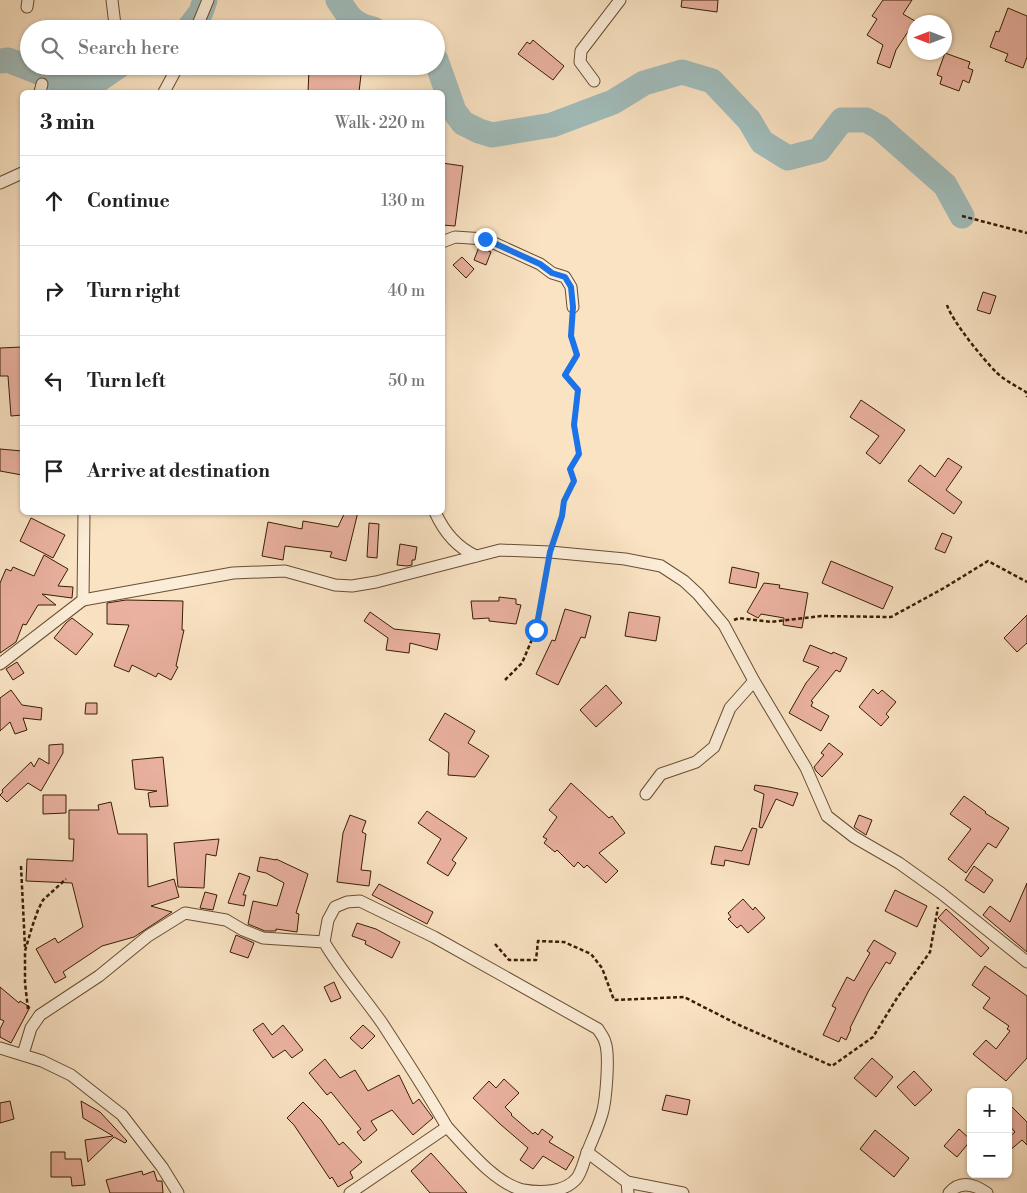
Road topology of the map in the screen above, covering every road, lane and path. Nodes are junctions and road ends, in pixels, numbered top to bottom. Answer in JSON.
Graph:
{"nodes":[{"id":1,"x":112,"y":0,"type":"edge"},
{"id":2,"x":208,"y":0,"type":"edge"},
{"id":3,"x":620,"y":0,"type":"edge"},
{"id":4,"x":114,"y":20,"type":"edge"},
{"id":5,"x":200,"y":20,"type":"edge"},
{"id":6,"x":173,"y":75,"type":"edge"},
{"id":7,"x":594,"y":81,"type":"dead end"},
{"id":8,"x":165,"y":90,"type":"edge"},
{"id":9,"x":20,"y":174,"type":"edge"},
{"id":10,"x":0,"y":183,"type":"edge"},
{"id":11,"x":962,"y":216,"type":"dead end"},
{"id":12,"x":1027,"y":233,"type":"edge"},
{"id":13,"x":445,"y":241,"type":"edge"},
{"id":14,"x":947,"y":305,"type":"dead end"},
{"id":15,"x":573,"y":307,"type":"joint"},
{"id":16,"x":1027,"y":397,"type":"edge"},
{"id":17,"x":84,"y":515,"type":"edge"},
{"id":18,"x":438,"y":515,"type":"edge"},
{"id":19,"x":550,"y":552,"type":"junction"},
{"id":20,"x":476,"y":556,"type":"junction"},
{"id":21,"x":1027,"y":582,"type":"edge"},
{"id":22,"x":83,"y":600,"type":"junction"},
{"id":23,"x":724,"y":625,"type":"junction"},
{"id":24,"x":0,"y":664,"type":"edge"},
{"id":25,"x":505,"y":680,"type":"dead end"},
{"id":26,"x":754,"y":681,"type":"junction"},
{"id":27,"x":646,"y":794,"type":"dead end"},
{"id":28,"x":21,"y":866,"type":"dead end"},
{"id":29,"x":66,"y":880,"type":"dead end"},
{"id":30,"x":941,"y":894,"type":"junction"},
{"id":31,"x":324,"y":942,"type":"junction"},
{"id":32,"x":494,"y":944,"type":"dead end"},
{"id":33,"x":25,"y":951,"type":"junction"},
{"id":34,"x":1027,"y":962,"type":"edge"},
{"id":35,"x":31,"y":1028,"type":"junction"},
{"id":36,"x":0,"y":1048,"type":"edge"},
{"id":37,"x":23,"y":1054,"type":"junction"},
{"id":38,"x":447,"y":1128,"type":"junction"},
{"id":39,"x":587,"y":1152,"type":"junction"},
{"id":40,"x":628,"y":1188,"type":"edge"},
{"id":41,"x":178,"y":1193,"type":"edge"},
{"id":42,"x":350,"y":1193,"type":"edge"},
{"id":43,"x":683,"y":1193,"type":"edge"},
{"id":44,"x":949,"y":1193,"type":"edge"},
{"id":45,"x":987,"y":1193,"type":"edge"}],
"edges":[{"from":1,"to":4,"type":"street"},
{"from":2,"to":5,"type":"street"},
{"from":3,"to":7,"type":"street"},
{"from":6,"to":8,"type":"street"},
{"from":9,"to":10,"type":"street"},
{"from":11,"to":12,"type":"path"},
{"from":13,"to":15,"type":"street"},
{"from":14,"to":16,"type":"path"},
{"from":15,"to":19,"type":"path"},
{"from":17,"to":22,"type":"street"},
{"from":18,"to":20,"type":"street"},
{"from":19,"to":20,"type":"street"},
{"from":19,"to":23,"type":"street"},
{"from":19,"to":25,"type":"path"},
{"from":20,"to":22,"type":"street"},
{"from":21,"to":23,"type":"path"},
{"from":22,"to":24,"type":"street"},
{"from":23,"to":26,"type":"street"},
{"from":26,"to":27,"type":"street"},
{"from":26,"to":30,"type":"street"},
{"from":28,"to":33,"type":"path"},
{"from":29,"to":33,"type":"path"},
{"from":30,"to":32,"type":"path"},
{"from":30,"to":34,"type":"street"},
{"from":31,"to":35,"type":"street"},
{"from":31,"to":38,"type":"street"},
{"from":31,"to":39,"type":"street"},
{"from":33,"to":35,"type":"path"},
{"from":35,"to":37,"type":"street"},
{"from":36,"to":37,"type":"street"},
{"from":37,"to":41,"type":"street"},
{"from":38,"to":39,"type":"street"},
{"from":38,"to":42,"type":"street"},
{"from":39,"to":40,"type":"street"},
{"from":40,"to":43,"type":"street"},
{"from":44,"to":45,"type":"street"}]}
